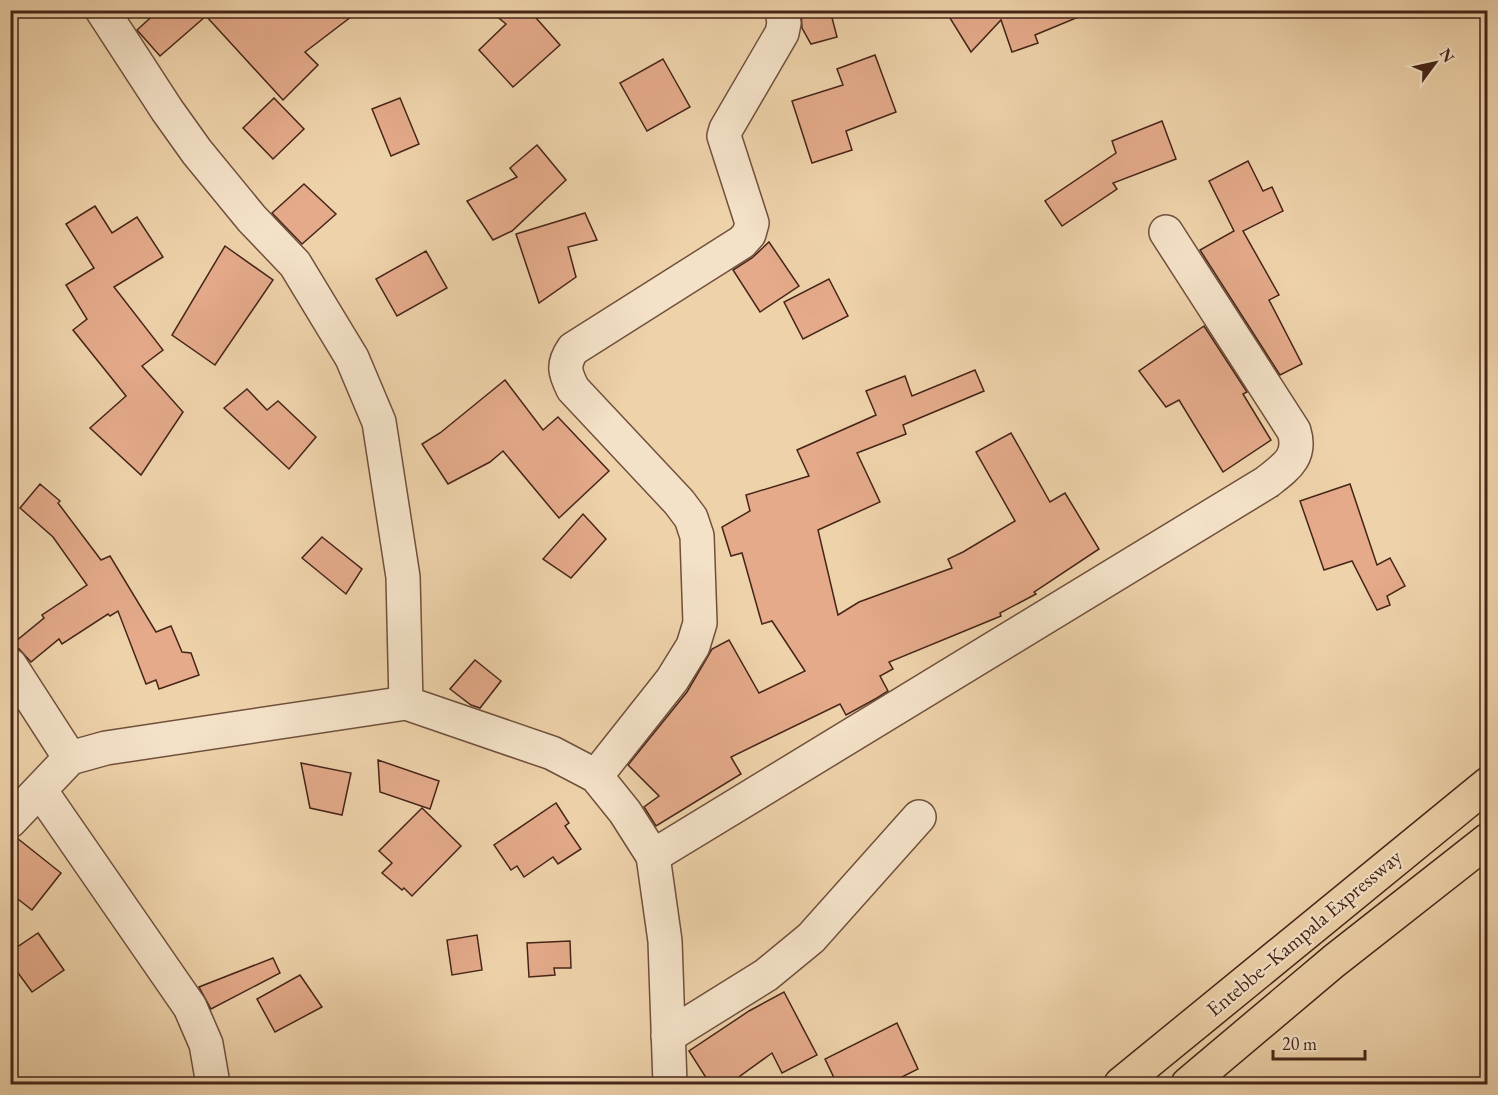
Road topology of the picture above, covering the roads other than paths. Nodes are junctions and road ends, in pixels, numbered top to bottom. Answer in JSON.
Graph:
{"nodes":[{"id":1,"x":782,"y":10,"type":"edge"},
{"id":2,"x":116,"y":19,"type":"edge"},
{"id":3,"x":1166,"y":232,"type":"dead end"},
{"id":4,"x":10,"y":665,"type":"edge"},
{"id":5,"x":406,"y":703,"type":"junction"},
{"id":6,"x":70,"y":758,"type":"junction"},
{"id":7,"x":596,"y":776,"type":"junction"},
{"id":8,"x":1488,"y":784,"type":"edge"},
{"id":9,"x":40,"y":790,"type":"junction"},
{"id":10,"x":919,"y":817,"type":"dead end"},
{"id":11,"x":10,"y":821,"type":"edge"},
{"id":12,"x":1488,"y":840,"type":"edge"},
{"id":13,"x":653,"y":856,"type":"junction"},
{"id":14,"x":668,"y":1036,"type":"junction"},
{"id":15,"x":213,"y":1084,"type":"edge"},
{"id":16,"x":670,"y":1084,"type":"edge"},
{"id":17,"x":1121,"y":1084,"type":"edge"},
{"id":18,"x":1188,"y":1084,"type":"edge"}],
"edges":[{"from":1,"to":7,"type":"street"},
{"from":2,"to":5,"type":"street"},
{"from":3,"to":13,"type":"street"},
{"from":4,"to":6,"type":"street"},
{"from":5,"to":6,"type":"street"},
{"from":5,"to":7,"type":"street"},
{"from":6,"to":9,"type":"street"},
{"from":7,"to":13,"type":"street"},
{"from":8,"to":17,"type":"highway","name":"Entebbe–Kampala Expressway"},
{"from":9,"to":11,"type":"street"},
{"from":9,"to":15,"type":"street"},
{"from":10,"to":14,"type":"street"},
{"from":12,"to":18,"type":"highway","name":"Entebbe–Kampala Expressway"},
{"from":13,"to":14,"type":"street"},
{"from":14,"to":16,"type":"street"}]}
